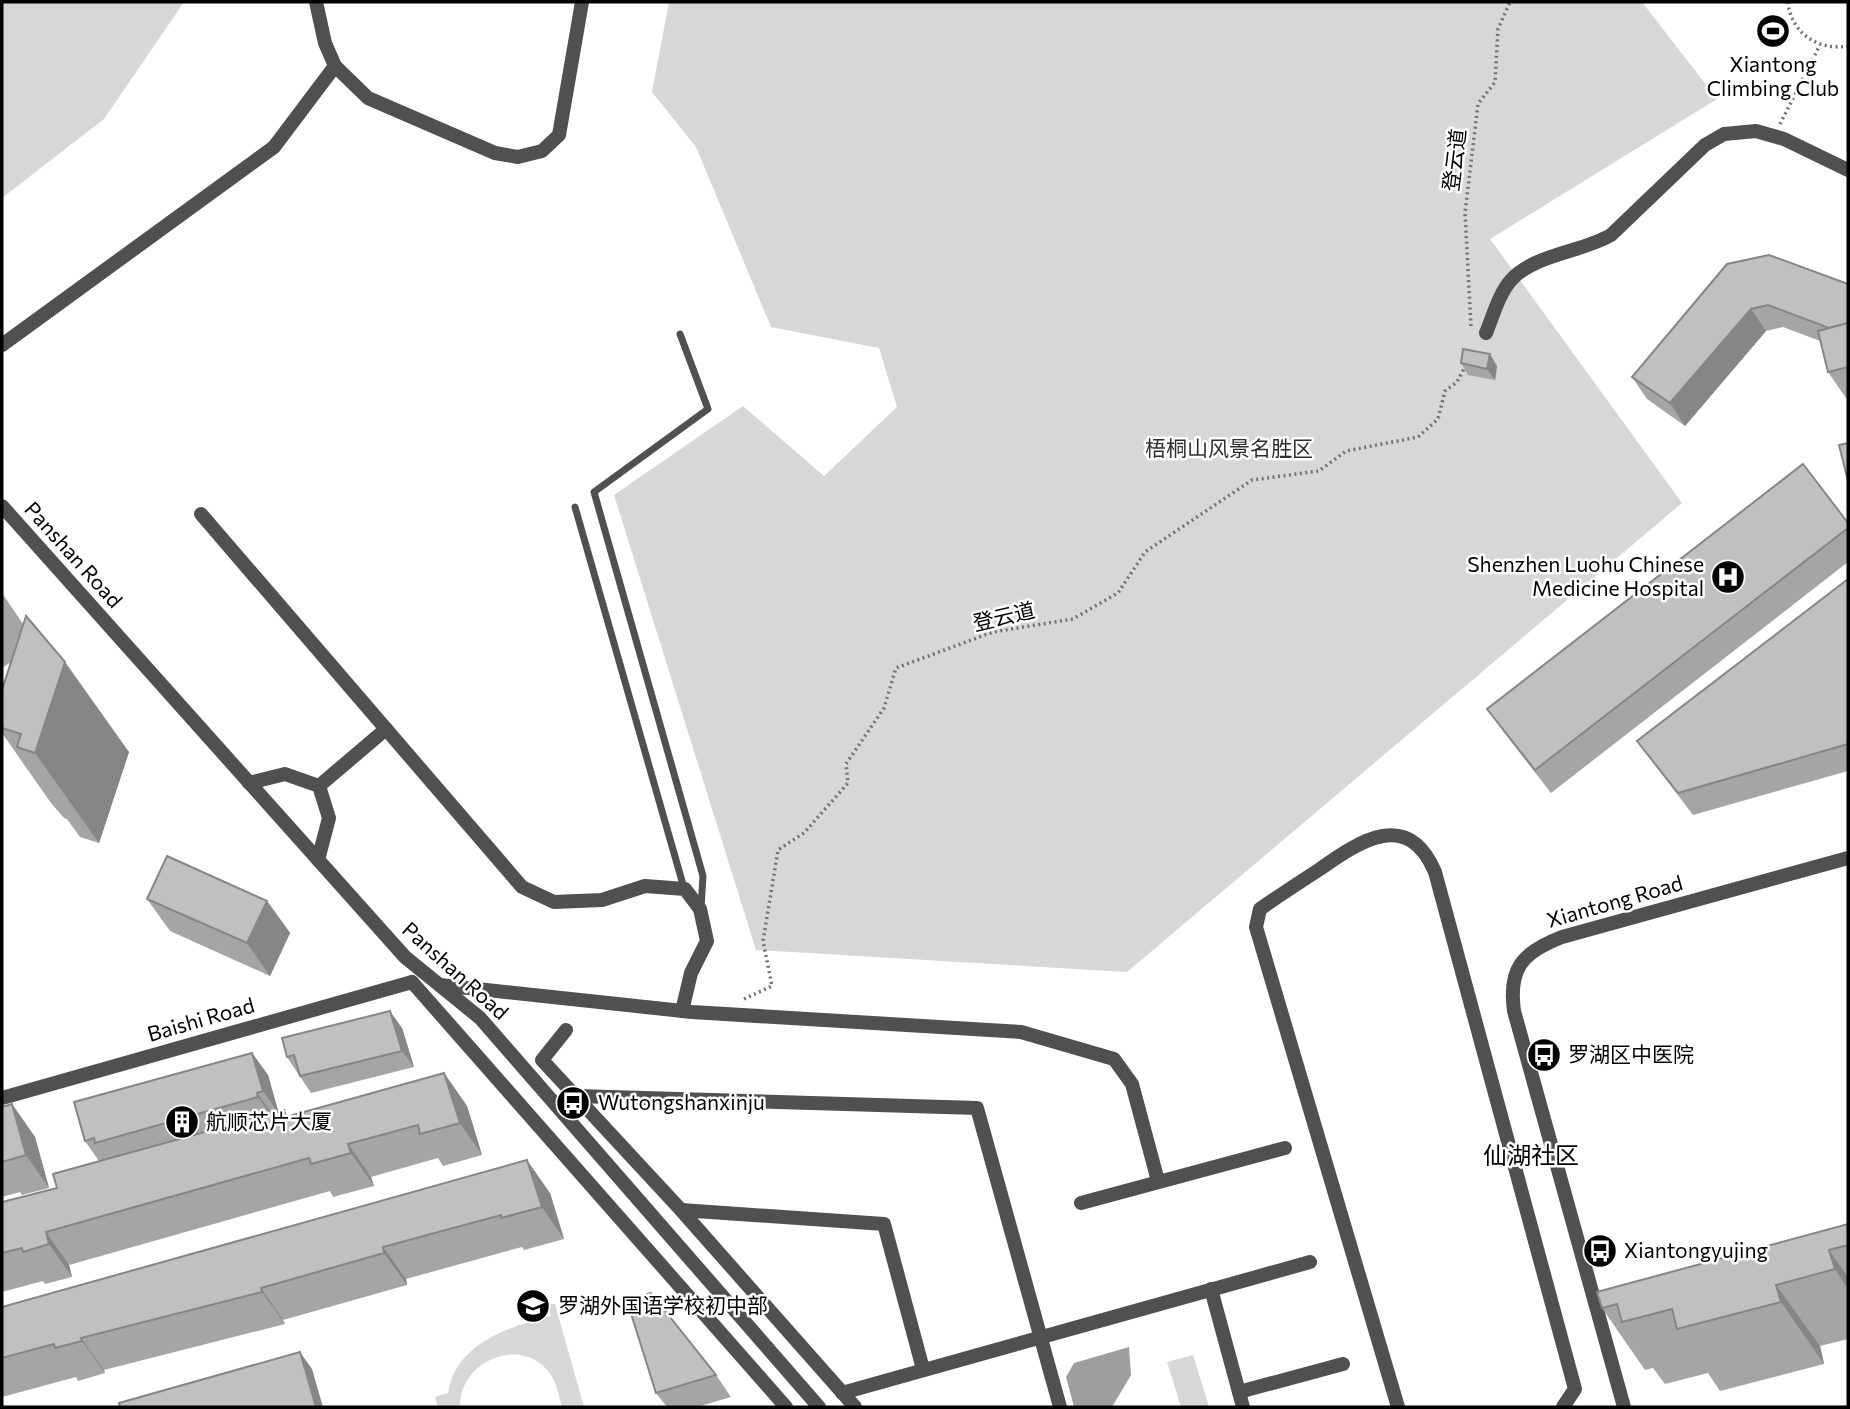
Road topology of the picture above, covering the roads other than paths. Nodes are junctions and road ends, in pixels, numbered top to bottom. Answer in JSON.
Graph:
{"nodes":[{"id":1,"x":316,"y":2,"type":"edge"},
{"id":2,"x":582,"y":2,"type":"edge"},
{"id":3,"x":335,"y":66,"type":"junction"},
{"id":4,"x":1848,"y":170,"type":"edge"},
{"id":5,"x":1479,"y":332,"type":"road end"},
{"id":6,"x":680,"y":334,"type":"dead end"},
{"id":7,"x":2,"y":345,"type":"edge"},
{"id":8,"x":2,"y":506,"type":"edge"},
{"id":9,"x":575,"y":508,"type":"dead end"},
{"id":10,"x":201,"y":514,"type":"dead end"},
{"id":11,"x":386,"y":729,"type":"junction"},
{"id":12,"x":249,"y":783,"type":"junction"},
{"id":13,"x":319,"y":786,"type":"junction"},
{"id":14,"x":1848,"y":858,"type":"edge"},
{"id":15,"x":318,"y":860,"type":"junction"},
{"id":16,"x":684,"y":888,"type":"junction"},
{"id":17,"x":701,"y":909,"type":"junction"},
{"id":18,"x":411,"y":982,"type":"joint"},
{"id":19,"x":440,"y":985,"type":"junction"},
{"id":20,"x":682,"y":1011,"type":"junction"},
{"id":21,"x":566,"y":1030,"type":"dead end"},
{"id":22,"x":576,"y":1096,"type":"junction"},
{"id":23,"x":2,"y":1098,"type":"edge"},
{"id":24,"x":1285,"y":1148,"type":"dead end"},
{"id":25,"x":1158,"y":1181,"type":"junction"},
{"id":26,"x":1082,"y":1203,"type":"dead end"},
{"id":27,"x":681,"y":1210,"type":"junction"},
{"id":28,"x":1310,"y":1262,"type":"dead end"},
{"id":29,"x":1211,"y":1289,"type":"junction"},
{"id":30,"x":1041,"y":1336,"type":"junction"},
{"id":31,"x":1343,"y":1364,"type":"dead end"},
{"id":32,"x":922,"y":1369,"type":"junction"},
{"id":33,"x":1238,"y":1392,"type":"junction"},
{"id":34,"x":842,"y":1394,"type":"junction"},
{"id":35,"x":1055,"y":1406,"type":"edge"},
{"id":36,"x":786,"y":1407,"type":"edge"},
{"id":37,"x":819,"y":1407,"type":"edge"},
{"id":38,"x":855,"y":1407,"type":"edge"},
{"id":39,"x":1242,"y":1407,"type":"edge"},
{"id":40,"x":1398,"y":1407,"type":"edge"},
{"id":41,"x":1563,"y":1407,"type":"edge"},
{"id":42,"x":1624,"y":1407,"type":"edge"}],
"edges":[{"from":1,"to":3,"type":"street"},
{"from":2,"to":3,"type":"street"},
{"from":3,"to":7,"type":"street"},
{"from":4,"to":5,"type":"street"},
{"from":6,"to":17,"type":"lane"},
{"from":8,"to":12,"type":"street","name":"Panshan Road"},
{"from":9,"to":16,"type":"lane"},
{"from":10,"to":11,"type":"street"},
{"from":11,"to":13,"type":"street"},
{"from":11,"to":16,"type":"street"},
{"from":12,"to":13,"type":"street"},
{"from":12,"to":15,"type":"street","name":"Panshan Road"},
{"from":13,"to":15,"type":"street"},
{"from":14,"to":42,"type":"street","name":"Xiantong Road"},
{"from":15,"to":19,"type":"street","name":"Panshan Road"},
{"from":16,"to":17,"type":"street"},
{"from":17,"to":20,"type":"street"},
{"from":18,"to":23,"type":"street","name":"Baishi Road"},
{"from":18,"to":36,"type":"street","name":"Panshan Road"},
{"from":19,"to":20,"type":"street"},
{"from":19,"to":37,"type":"street","name":"Panshan Road"},
{"from":20,"to":25,"type":"street"},
{"from":21,"to":22,"type":"street"},
{"from":22,"to":27,"type":"street"},
{"from":22,"to":30,"type":"street"},
{"from":24,"to":25,"type":"street"},
{"from":25,"to":26,"type":"street"},
{"from":27,"to":32,"type":"street"},
{"from":27,"to":34,"type":"street"},
{"from":28,"to":29,"type":"street"},
{"from":29,"to":30,"type":"street"},
{"from":29,"to":33,"type":"street"},
{"from":30,"to":32,"type":"street"},
{"from":30,"to":35,"type":"street"},
{"from":31,"to":33,"type":"street"},
{"from":32,"to":34,"type":"street"},
{"from":33,"to":39,"type":"street"},
{"from":34,"to":38,"type":"street"},
{"from":40,"to":41,"type":"street"}]}
